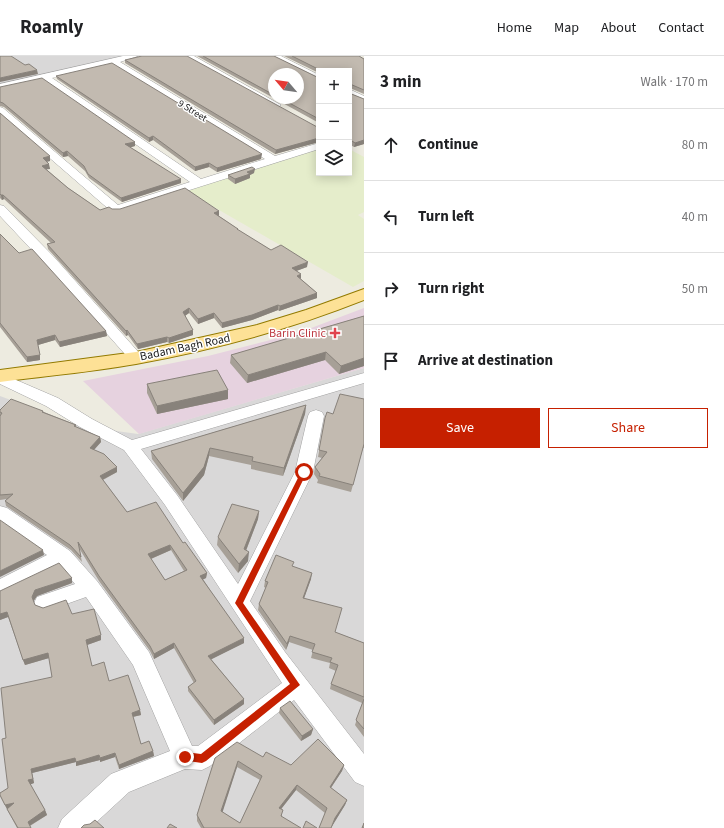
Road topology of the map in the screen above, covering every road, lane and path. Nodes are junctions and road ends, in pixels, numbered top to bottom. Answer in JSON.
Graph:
{"nodes":[{"id":1,"x":134,"y":56,"type":"edge"},
{"id":2,"x":188,"y":56,"type":"edge"},
{"id":3,"x":274,"y":56,"type":"edge"},
{"id":4,"x":113,"y":61,"type":"junction"},
{"id":5,"x":45,"y":77,"type":"junction"},
{"id":6,"x":316,"y":77,"type":"edge"},
{"id":7,"x":0,"y":87,"type":"edge"},
{"id":8,"x":352,"y":94,"type":"edge"},
{"id":9,"x":364,"y":100,"type":"edge"},
{"id":10,"x":0,"y":110,"type":"edge"},
{"id":11,"x":285,"y":110,"type":"edge"},
{"id":12,"x":316,"y":147,"type":"edge"},
{"id":13,"x":274,"y":160,"type":"junction"},
{"id":14,"x":199,"y":183,"type":"junction"},
{"id":15,"x":0,"y":210,"type":"edge"},
{"id":16,"x":364,"y":294,"type":"edge"},
{"id":17,"x":136,"y":358,"type":"junction"},
{"id":18,"x":0,"y":377,"type":"edge"},
{"id":19,"x":364,"y":378,"type":"edge"},
{"id":20,"x":316,"y":416,"type":"dead end"},
{"id":21,"x":130,"y":446,"type":"junction"},
{"id":22,"x":0,"y":513,"type":"edge"},
{"id":23,"x":63,"y":556,"type":"junction"},
{"id":24,"x":90,"y":587,"type":"junction"},
{"id":25,"x":0,"y":588,"type":"edge"},
{"id":26,"x":44,"y":603,"type":"dead end"},
{"id":27,"x":239,"y":603,"type":"junction"},
{"id":28,"x":296,"y":685,"type":"junction"},
{"id":29,"x":185,"y":757,"type":"junction"},
{"id":30,"x":364,"y":774,"type":"edge"},
{"id":31,"x":71,"y":828,"type":"edge"}],
"edges":[{"from":1,"to":4,"type":"street"},
{"from":2,"to":11,"type":"street"},
{"from":3,"to":6,"type":"street"},
{"from":4,"to":5,"type":"street"},
{"from":4,"to":13,"type":"street","name":"9 Street"},
{"from":5,"to":7,"type":"street"},
{"from":5,"to":14,"type":"street"},
{"from":8,"to":9,"type":"street"},
{"from":10,"to":14,"type":"street"},
{"from":12,"to":13,"type":"street"},
{"from":13,"to":14,"type":"street"},
{"from":15,"to":17,"type":"street"},
{"from":16,"to":17,"type":"main road","name":"Badam Bagh Road"},
{"from":17,"to":18,"type":"main road","name":"Badam Bagh Road"},
{"from":18,"to":21,"type":"street"},
{"from":19,"to":21,"type":"street"},
{"from":20,"to":27,"type":"street"},
{"from":21,"to":27,"type":"street"},
{"from":22,"to":23,"type":"street"},
{"from":23,"to":24,"type":"street"},
{"from":23,"to":25,"type":"street"},
{"from":24,"to":26,"type":"street"},
{"from":24,"to":29,"type":"street"},
{"from":27,"to":28,"type":"street"},
{"from":28,"to":29,"type":"street"},
{"from":28,"to":30,"type":"street"},
{"from":29,"to":31,"type":"street"}]}
